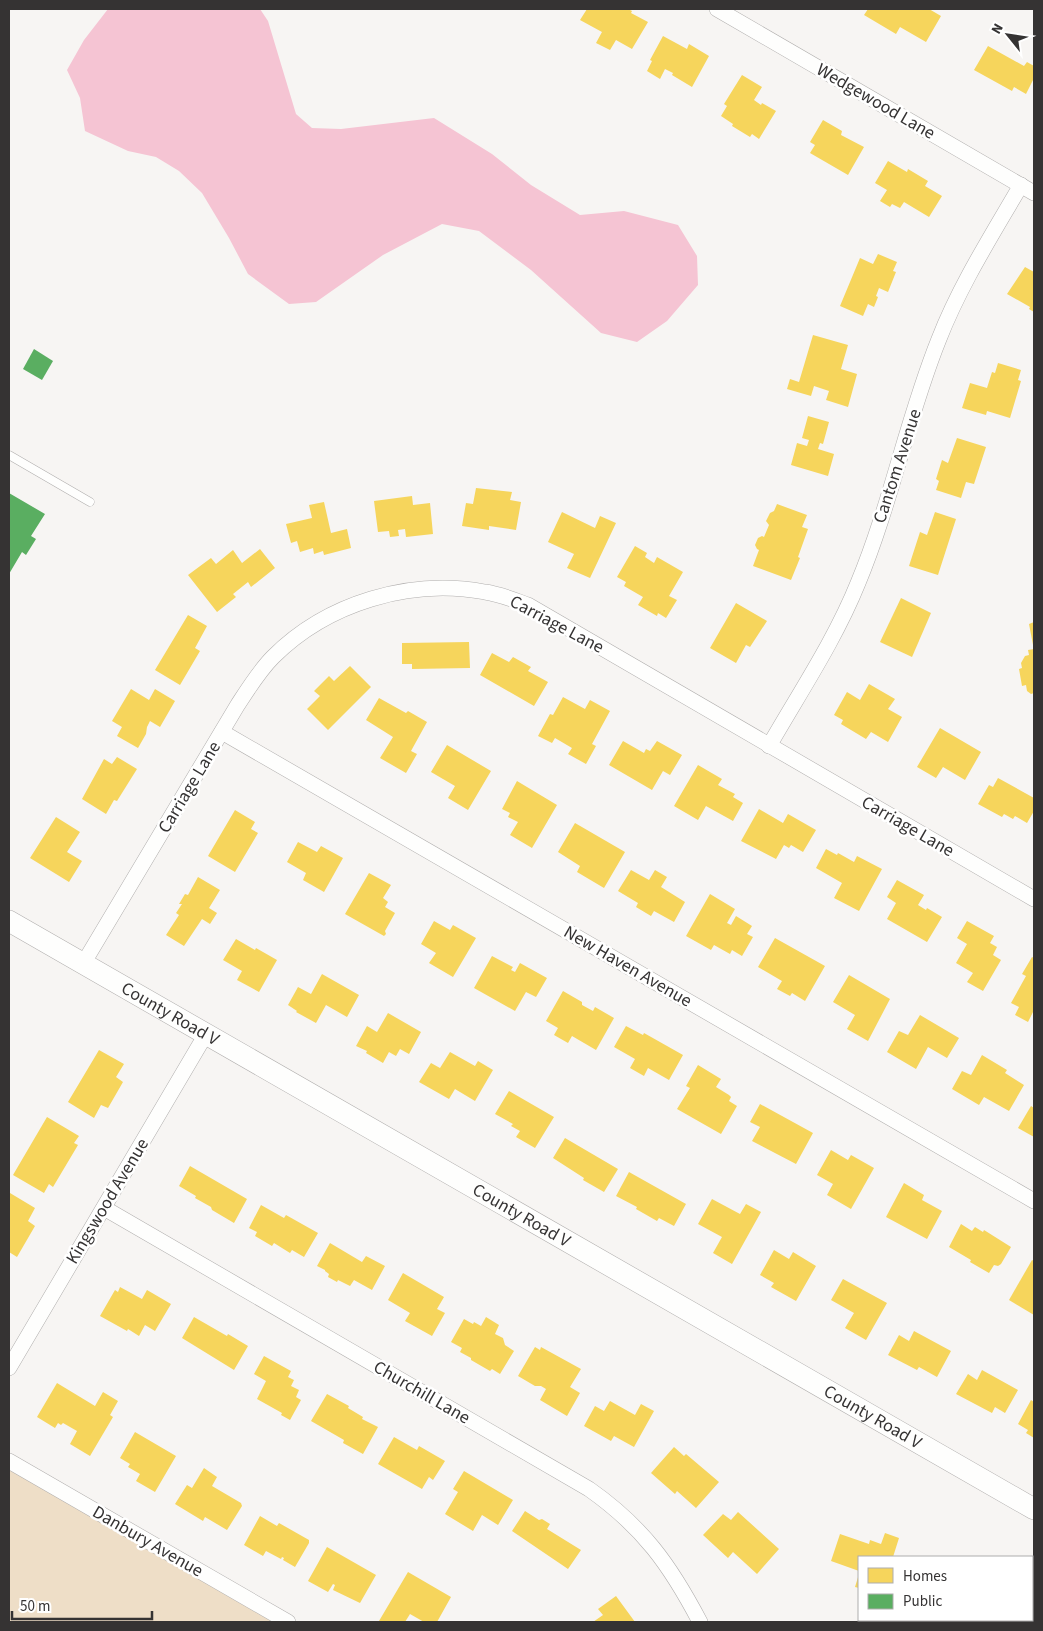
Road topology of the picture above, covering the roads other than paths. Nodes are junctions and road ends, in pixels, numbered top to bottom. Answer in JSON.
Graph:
{"nodes":[{"id":1,"x":717,"y":9,"type":"edge"},
{"id":2,"x":1028,"y":189,"type":"edge"},
{"id":3,"x":9,"y":455,"type":"edge"},
{"id":4,"x":90,"y":502,"type":"dead end"},
{"id":5,"x":222,"y":732,"type":"junction"},
{"id":6,"x":769,"y":746,"type":"junction"},
{"id":7,"x":1034,"y":899,"type":"edge"},
{"id":8,"x":9,"y":921,"type":"edge"},
{"id":9,"x":83,"y":964,"type":"junction"},
{"id":10,"x":206,"y":1034,"type":"junction"},
{"id":11,"x":1034,"y":1201,"type":"edge"},
{"id":12,"x":104,"y":1208,"type":"junction"},
{"id":13,"x":9,"y":1368,"type":"edge"},
{"id":14,"x":9,"y":1460,"type":"edge"},
{"id":15,"x":1034,"y":1510,"type":"edge"},
{"id":16,"x":288,"y":1622,"type":"edge"},
{"id":17,"x":700,"y":1622,"type":"edge"}],
"edges":[{"from":1,"to":2,"type":"street","name":"Wedgewood Lane"},
{"from":2,"to":6,"type":"street","name":"Cantom Avenue"},
{"from":3,"to":4,"type":"lane"},
{"from":5,"to":6,"type":"street","name":"Carriage Lane"},
{"from":5,"to":9,"type":"street","name":"Carriage Lane"},
{"from":5,"to":11,"type":"street","name":"New Haven Avenue"},
{"from":6,"to":7,"type":"street","name":"Carriage Lane"},
{"from":8,"to":9,"type":"main road","name":"County Road V"},
{"from":9,"to":10,"type":"main road","name":"County Road V"},
{"from":10,"to":12,"type":"street","name":"Kingswood Avenue"},
{"from":10,"to":15,"type":"main road","name":"County Road V"},
{"from":12,"to":13,"type":"street","name":"Kingswood Avenue"},
{"from":12,"to":17,"type":"street","name":"Churchill Lane"},
{"from":14,"to":16,"type":"street","name":"Danbury Avenue"}]}
